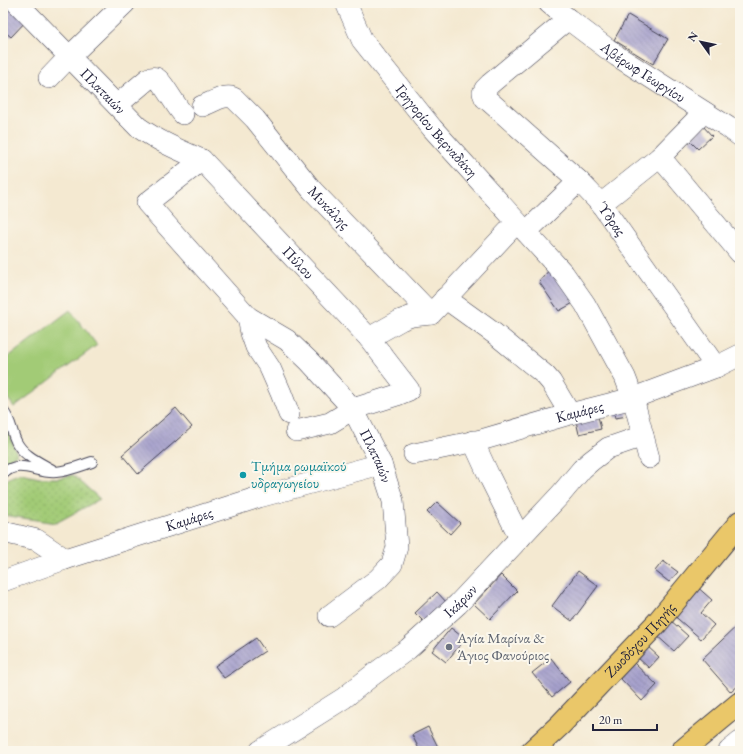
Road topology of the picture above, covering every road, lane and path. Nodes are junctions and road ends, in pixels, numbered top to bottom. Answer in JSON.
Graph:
{"nodes":[{"id":1,"x":17,"y":3,"type":"edge"},
{"id":2,"x":125,"y":3,"type":"edge"},
{"id":3,"x":346,"y":3,"type":"edge"},
{"id":4,"x":549,"y":3,"type":"edge"},
{"id":5,"x":568,"y":19,"type":"junction"},
{"id":6,"x":69,"y":57,"type":"junction"},
{"id":7,"x":49,"y":78,"type":"dead end"},
{"id":8,"x":117,"y":105,"type":"junction"},
{"id":9,"x":704,"y":112,"type":"junction"},
{"id":10,"x":740,"y":136,"type":"edge"},
{"id":11,"x":660,"y":157,"type":"junction"},
{"id":12,"x":202,"y":160,"type":"junction"},
{"id":13,"x":579,"y":181,"type":"junction"},
{"id":14,"x":601,"y":204,"type":"junction"},
{"id":15,"x":522,"y":227,"type":"junction"},
{"id":16,"x":740,"y":253,"type":"edge"},
{"id":17,"x":445,"y":298,"type":"junction"},
{"id":18,"x":431,"y":314,"type":"junction"},
{"id":19,"x":248,"y":316,"type":"junction"},
{"id":20,"x":369,"y":338,"type":"junction"},
{"id":21,"x":740,"y":355,"type":"edge"},
{"id":22,"x":716,"y":367,"type":"junction"},
{"id":23,"x":634,"y":398,"type":"junction"},
{"id":24,"x":353,"y":409,"type":"junction"},
{"id":25,"x":3,"y":411,"type":"edge"},
{"id":26,"x":570,"y":414,"type":"junction"},
{"id":27,"x":643,"y":436,"type":"junction"},
{"id":28,"x":473,"y":441,"type":"junction"},
{"id":29,"x":414,"y":454,"type":"dead end"},
{"id":30,"x":649,"y":458,"type":"dead end"},
{"id":31,"x":92,"y":462,"type":"dead end"},
{"id":32,"x":381,"y":464,"type":"junction"},
{"id":33,"x":56,"y":472,"type":"junction"},
{"id":34,"x":3,"y":474,"type":"edge"},
{"id":35,"x":740,"y":522,"type":"edge"},
{"id":36,"x":3,"y":532,"type":"edge"},
{"id":37,"x":520,"y":538,"type":"junction"},
{"id":38,"x":65,"y":559,"type":"junction"},
{"id":39,"x":3,"y":581,"type":"edge"},
{"id":40,"x":329,"y":616,"type":"dead end"},
{"id":41,"x":740,"y":703,"type":"edge"},
{"id":42,"x":740,"y":742,"type":"edge"},
{"id":43,"x":686,"y":750,"type":"edge"},
{"id":44,"x":260,"y":751,"type":"edge"},
{"id":45,"x":532,"y":751,"type":"edge"},
{"id":46,"x":729,"y":751,"type":"edge"}],
"edges":[{"from":1,"to":6,"type":"street","name":"Πλαταιών"},
{"from":2,"to":6,"type":"street"},
{"from":3,"to":15,"type":"street","name":"Γρηγορίου Βερναδάκη"},
{"from":4,"to":5,"type":"street","name":"Αβέρωφ Γεωργίου"},
{"from":5,"to":9,"type":"street","name":"Αβέρωφ Γεωργίου"},
{"from":5,"to":13,"type":"street","name":"Ύδρας"},
{"from":6,"to":7,"type":"street"},
{"from":6,"to":8,"type":"street","name":"Πλαταιών"},
{"from":8,"to":12,"type":"street","name":"Πλαταιών"},
{"from":8,"to":18,"type":"street","name":"Μυκάλης"},
{"from":9,"to":10,"type":"street","name":"Αβέρωφ Γεωργίου"},
{"from":9,"to":11,"type":"street"},
{"from":11,"to":14,"type":"street"},
{"from":11,"to":16,"type":"street"},
{"from":12,"to":19,"type":"street","name":"Πλαταιών"},
{"from":12,"to":20,"type":"street","name":"Πύλου"},
{"from":13,"to":14,"type":"street","name":"Ύδρας"},
{"from":13,"to":15,"type":"street"},
{"from":14,"to":22,"type":"street","name":"Ύδρας"},
{"from":15,"to":17,"type":"street"},
{"from":15,"to":23,"type":"street","name":"Γρηγορίου Βερναδάκη"},
{"from":17,"to":18,"type":"street"},
{"from":17,"to":26,"type":"street"},
{"from":18,"to":20,"type":"street"},
{"from":19,"to":24,"type":"street","name":"Πλαταιών"},
{"from":19,"to":24,"type":"street"},
{"from":20,"to":24,"type":"street","name":"Πύλου"},
{"from":21,"to":22,"type":"street","name":"Καμάρες"},
{"from":22,"to":23,"type":"street","name":"Καμάρες"},
{"from":23,"to":26,"type":"street","name":"Καμάρες"},
{"from":23,"to":27,"type":"street","name":"Γρηγορίου Βερναδάκη"},
{"from":24,"to":32,"type":"street","name":"Πλαταιών"},
{"from":25,"to":33,"type":"lane"},
{"from":26,"to":28,"type":"street","name":"Καμάρες"},
{"from":27,"to":30,"type":"street","name":"Γρηγορίου Βερναδάκη"},
{"from":27,"to":37,"type":"street","name":"Ικάρων"},
{"from":28,"to":29,"type":"street","name":"Καμάρες"},
{"from":28,"to":37,"type":"street"},
{"from":31,"to":33,"type":"lane"},
{"from":32,"to":38,"type":"street","name":"Καμάρες"},
{"from":32,"to":40,"type":"street","name":"Πλαταιών"},
{"from":33,"to":34,"type":"lane"},
{"from":35,"to":45,"type":"main road","name":"Ζωοδόχου Πηγής"},
{"from":36,"to":38,"type":"street"},
{"from":37,"to":44,"type":"street","name":"Ικάρων"},
{"from":38,"to":39,"type":"street","name":"Καμάρες"},
{"from":41,"to":43,"type":"main road"},
{"from":42,"to":46,"type":"street"}]}
